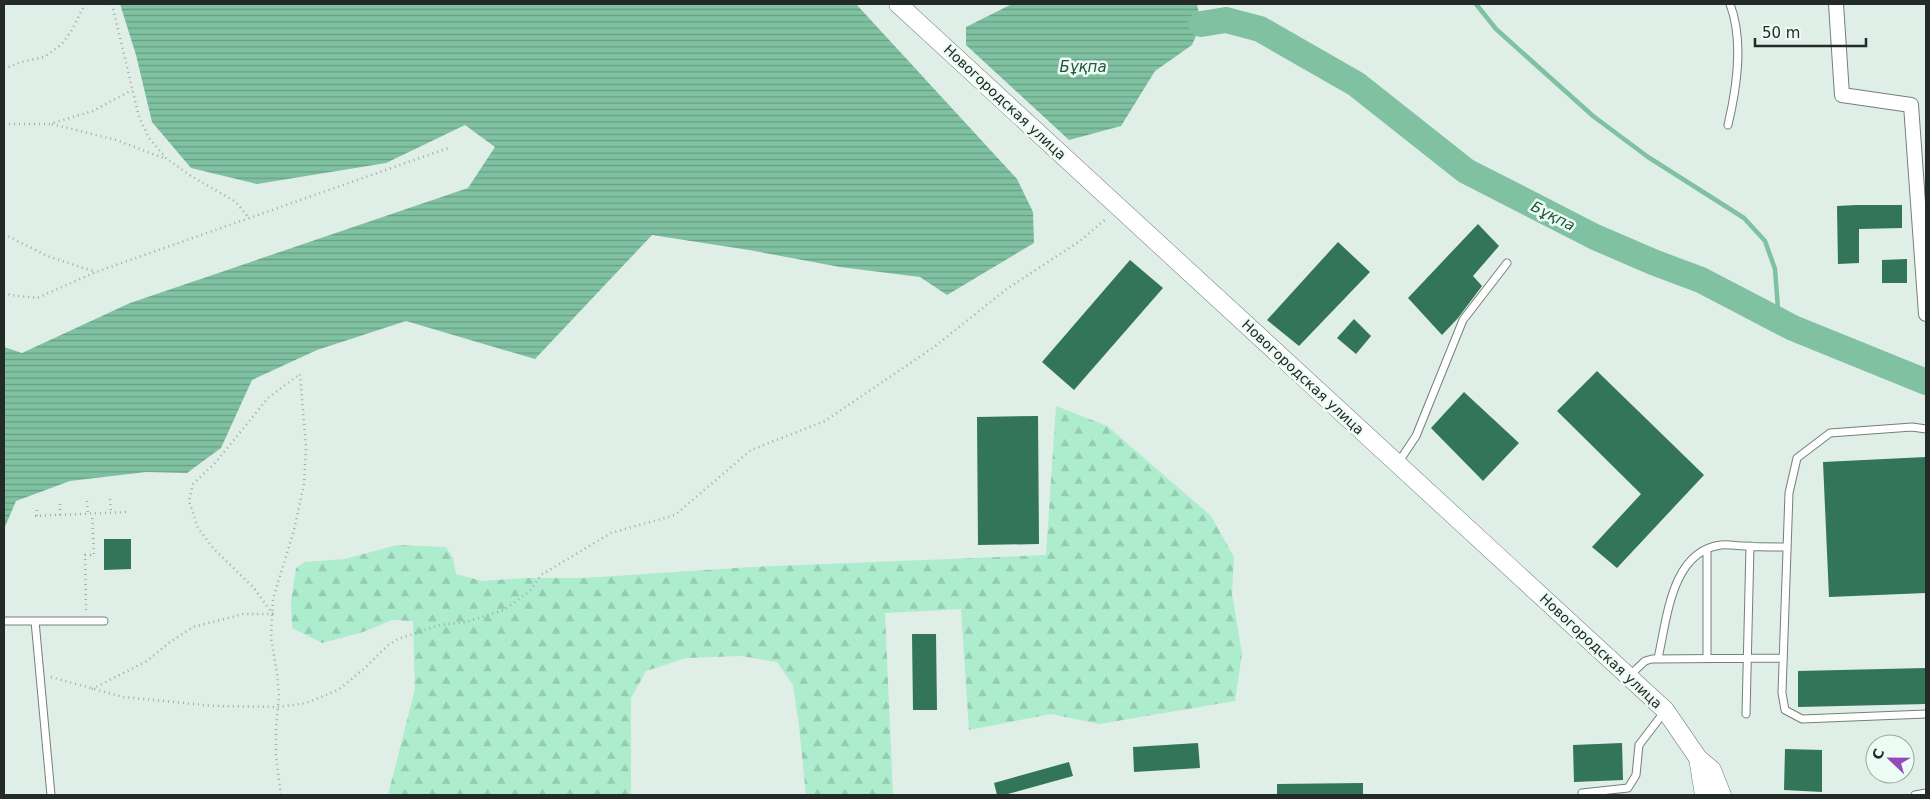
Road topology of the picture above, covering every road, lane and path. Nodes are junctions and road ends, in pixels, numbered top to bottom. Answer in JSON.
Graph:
{"nodes":[{"id":1,"x":85,"y":4,"type":"edge"},
{"id":2,"x":112,"y":4,"type":"edge"},
{"id":3,"x":898,"y":4,"type":"edge"},
{"id":4,"x":1730,"y":4,"type":"edge"},
{"id":5,"x":1836,"y":4,"type":"edge"},
{"id":6,"x":4,"y":69,"type":"edge"},
{"id":7,"x":132,"y":90,"type":"junction"},
{"id":8,"x":4,"y":124,"type":"edge"},
{"id":9,"x":50,"y":124,"type":"junction"},
{"id":10,"x":1728,"y":125,"type":"dead end"},
{"id":11,"x":451,"y":147,"type":"dead end"},
{"id":12,"x":169,"y":161,"type":"junction"},
{"id":13,"x":1120,"y":208,"type":"junction"},
{"id":14,"x":249,"y":218,"type":"junction"},
{"id":15,"x":4,"y":234,"type":"edge"},
{"id":16,"x":1507,"y":263,"type":"dead end"},
{"id":17,"x":96,"y":272,"type":"junction"},
{"id":18,"x":4,"y":292,"type":"edge"},
{"id":19,"x":1926,"y":314,"type":"edge"},
{"id":20,"x":1926,"y":429,"type":"edge"},
{"id":21,"x":1397,"y":463,"type":"junction"},
{"id":22,"x":110,"y":499,"type":"dead end"},
{"id":23,"x":86,"y":501,"type":"dead end"},
{"id":24,"x":60,"y":504,"type":"dead end"},
{"id":25,"x":37,"y":510,"type":"dead end"},
{"id":26,"x":126,"y":512,"type":"dead end"},
{"id":27,"x":111,"y":513,"type":"junction"},
{"id":28,"x":88,"y":514,"type":"junction"},
{"id":29,"x":92,"y":514,"type":"junction"},
{"id":30,"x":60,"y":515,"type":"junction"},
{"id":31,"x":1750,"y":546,"type":"junction"},
{"id":32,"x":1787,"y":547,"type":"junction"},
{"id":33,"x":1707,"y":550,"type":"junction"},
{"id":34,"x":272,"y":614,"type":"junction"},
{"id":35,"x":4,"y":620,"type":"edge"},
{"id":36,"x":35,"y":621,"type":"junction"},
{"id":37,"x":87,"y":621,"type":"junction"},
{"id":38,"x":104,"y":621,"type":"dead end"},
{"id":39,"x":1658,"y":658,"type":"junction"},
{"id":40,"x":1707,"y":658,"type":"junction"},
{"id":41,"x":1749,"y":658,"type":"junction"},
{"id":42,"x":1783,"y":658,"type":"junction"},
{"id":43,"x":39,"y":673,"type":"junction"},
{"id":44,"x":1629,"y":676,"type":"junction"},
{"id":45,"x":92,"y":689,"type":"junction"},
{"id":46,"x":278,"y":707,"type":"junction"},
{"id":47,"x":1665,"y":710,"type":"junction"},
{"id":48,"x":1746,"y":714,"type":"dead end"},
{"id":49,"x":1926,"y":714,"type":"edge"},
{"id":50,"x":1698,"y":758,"type":"junction"},
{"id":51,"x":1582,"y":793,"type":"dead end"},
{"id":52,"x":1926,"y":793,"type":"edge"},
{"id":53,"x":51,"y":795,"type":"edge"},
{"id":54,"x":281,"y":795,"type":"edge"},
{"id":55,"x":1704,"y":795,"type":"edge"},
{"id":56,"x":1722,"y":795,"type":"edge"},
{"id":57,"x":1915,"y":795,"type":"edge"}],
"edges":[{"from":1,"to":6,"type":"path"},
{"from":2,"to":7,"type":"path"},
{"from":3,"to":13,"type":"street","name":"Новогородская улица"},
{"from":4,"to":10,"type":"lane"},
{"from":5,"to":19,"type":"street"},
{"from":7,"to":9,"type":"path"},
{"from":7,"to":12,"type":"path"},
{"from":8,"to":9,"type":"path"},
{"from":9,"to":12,"type":"path"},
{"from":11,"to":14,"type":"path"},
{"from":12,"to":14,"type":"path"},
{"from":13,"to":21,"type":"street","name":"Новогородская улица"},
{"from":13,"to":46,"type":"path"},
{"from":14,"to":17,"type":"path"},
{"from":15,"to":17,"type":"path"},
{"from":16,"to":21,"type":"lane"},
{"from":17,"to":18,"type":"path"},
{"from":20,"to":32,"type":"lane"},
{"from":21,"to":44,"type":"street","name":"Новогородская улица"},
{"from":22,"to":27,"type":"path"},
{"from":23,"to":28,"type":"path"},
{"from":24,"to":30,"type":"path"},
{"from":25,"to":30,"type":"path"},
{"from":26,"to":27,"type":"path"},
{"from":27,"to":29,"type":"path"},
{"from":28,"to":29,"type":"path"},
{"from":28,"to":30,"type":"path"},
{"from":29,"to":37,"type":"path"},
{"from":31,"to":32,"type":"lane"},
{"from":31,"to":33,"type":"lane"},
{"from":31,"to":41,"type":"lane"},
{"from":32,"to":42,"type":"lane"},
{"from":33,"to":39,"type":"lane"},
{"from":33,"to":40,"type":"lane"},
{"from":34,"to":34,"type":"path"},
{"from":34,"to":45,"type":"path"},
{"from":34,"to":46,"type":"path"},
{"from":35,"to":36,"type":"lane"},
{"from":36,"to":37,"type":"lane"},
{"from":36,"to":43,"type":"lane"},
{"from":37,"to":38,"type":"lane"},
{"from":39,"to":40,"type":"lane"},
{"from":39,"to":44,"type":"lane"},
{"from":40,"to":41,"type":"lane"},
{"from":41,"to":42,"type":"lane"},
{"from":41,"to":48,"type":"lane"},
{"from":42,"to":49,"type":"lane"},
{"from":43,"to":45,"type":"path"},
{"from":43,"to":53,"type":"lane"},
{"from":44,"to":47,"type":"street","name":"Новогородская улица"},
{"from":45,"to":46,"type":"path"},
{"from":46,"to":54,"type":"path"},
{"from":47,"to":50,"type":"street","name":"Новогородская улица"},
{"from":47,"to":51,"type":"lane"},
{"from":50,"to":55,"type":"street","name":"Новогородская улица"},
{"from":50,"to":56,"type":"street","name":"Новогородская улица"},
{"from":52,"to":57,"type":"lane"}]}
